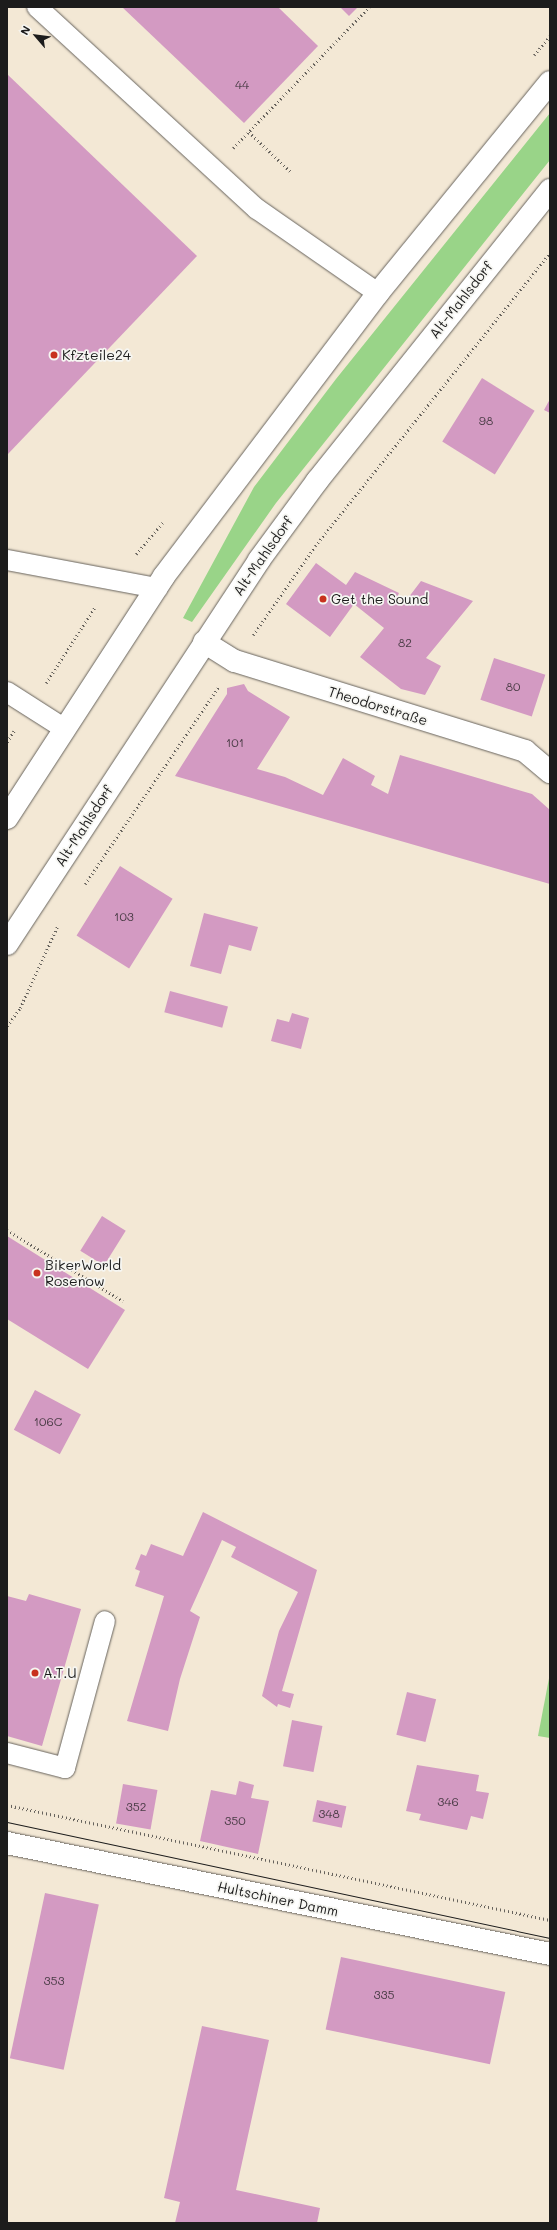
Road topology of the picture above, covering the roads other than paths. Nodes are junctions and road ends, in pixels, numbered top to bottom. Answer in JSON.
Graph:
{"nodes":[{"id":1,"x":37,"y":7,"type":"edge"},
{"id":2,"x":550,"y":82,"type":"edge"},
{"id":3,"x":550,"y":190,"type":"edge"},
{"id":4,"x":378,"y":293,"type":"junction"},
{"id":5,"x":9,"y":565,"type":"edge"},
{"id":6,"x":157,"y":588,"type":"junction"},
{"id":7,"x":204,"y":642,"type":"junction"},
{"id":8,"x":7,"y":692,"type":"edge"},
{"id":9,"x":65,"y":729,"type":"junction"},
{"id":10,"x":550,"y":772,"type":"edge"},
{"id":11,"x":7,"y":818,"type":"edge"},
{"id":12,"x":7,"y":944,"type":"edge"},
{"id":13,"x":105,"y":1621,"type":"dead end"},
{"id":14,"x":7,"y":1753,"type":"edge"},
{"id":15,"x":7,"y":1843,"type":"edge"},
{"id":16,"x":550,"y":1954,"type":"edge"}],
"edges":[{"from":1,"to":4,"type":"lane"},
{"from":2,"to":4,"type":"main road"},
{"from":3,"to":7,"type":"main road","name":"Alt-Mahlsdorf"},
{"from":4,"to":6,"type":"main road"},
{"from":5,"to":6,"type":"lane"},
{"from":6,"to":9,"type":"main road"},
{"from":7,"to":10,"type":"main road","name":"Theodorstraße"},
{"from":7,"to":12,"type":"main road","name":"Alt-Mahlsdorf"},
{"from":8,"to":9,"type":"lane"},
{"from":9,"to":11,"type":"main road"},
{"from":13,"to":14,"type":"lane"},
{"from":15,"to":16,"type":"main road","name":"Hultschiner Damm"}]}
